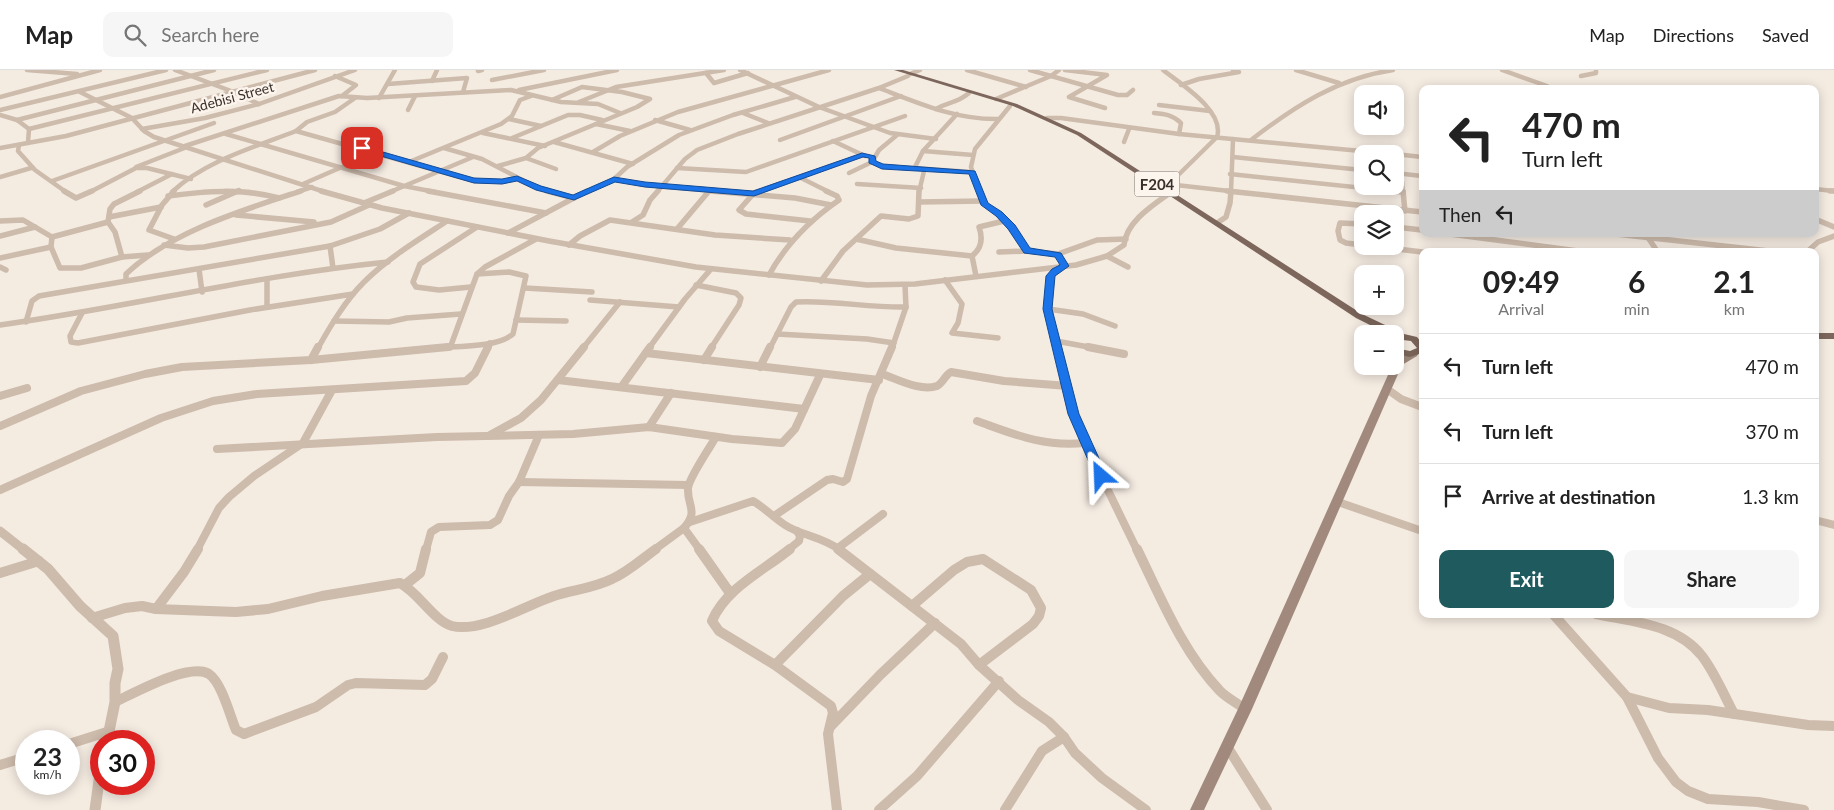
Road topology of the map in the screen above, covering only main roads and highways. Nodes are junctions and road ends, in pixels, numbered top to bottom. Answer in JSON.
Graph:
{"nodes":[{"id":1,"x":889,"y":70,"type":"edge"},
{"id":2,"x":897,"y":70,"type":"edge"},
{"id":3,"x":909,"y":75,"type":"junction"},
{"id":4,"x":1166,"y":189,"type":"junction"},
{"id":5,"x":1364,"y":325,"type":"edge"},
{"id":6,"x":1376,"y":325,"type":"edge"},
{"id":7,"x":1819,"y":336,"type":"edge"},
{"id":8,"x":1834,"y":336,"type":"edge"},
{"id":9,"x":1404,"y":337,"type":"edge"},
{"id":10,"x":1418,"y":340,"type":"edge"},
{"id":11,"x":1404,"y":352,"type":"edge"},
{"id":12,"x":1418,"y":353,"type":"edge"},
{"id":13,"x":1404,"y":360,"type":"edge"},
{"id":14,"x":1392,"y":375,"type":"edge"},
{"id":15,"x":1197,"y":810,"type":"edge"}],
"edges":[{"from":1,"to":3,"type":"main road","number":"F204"},
{"from":2,"to":3,"type":"main road","number":"F204"},
{"from":3,"to":4,"type":"main road","number":"F204"},
{"from":3,"to":4,"type":"main road","number":"F204"},
{"from":4,"to":5,"type":"main road","number":"F204"},
{"from":4,"to":6,"type":"main road","number":"F204"},
{"from":7,"to":8,"type":"main road"},
{"from":9,"to":10,"type":"main road","number":"F204"},
{"from":11,"to":12,"type":"main road"},
{"from":12,"to":13,"type":"main road"},
{"from":14,"to":15,"type":"main road"}]}
